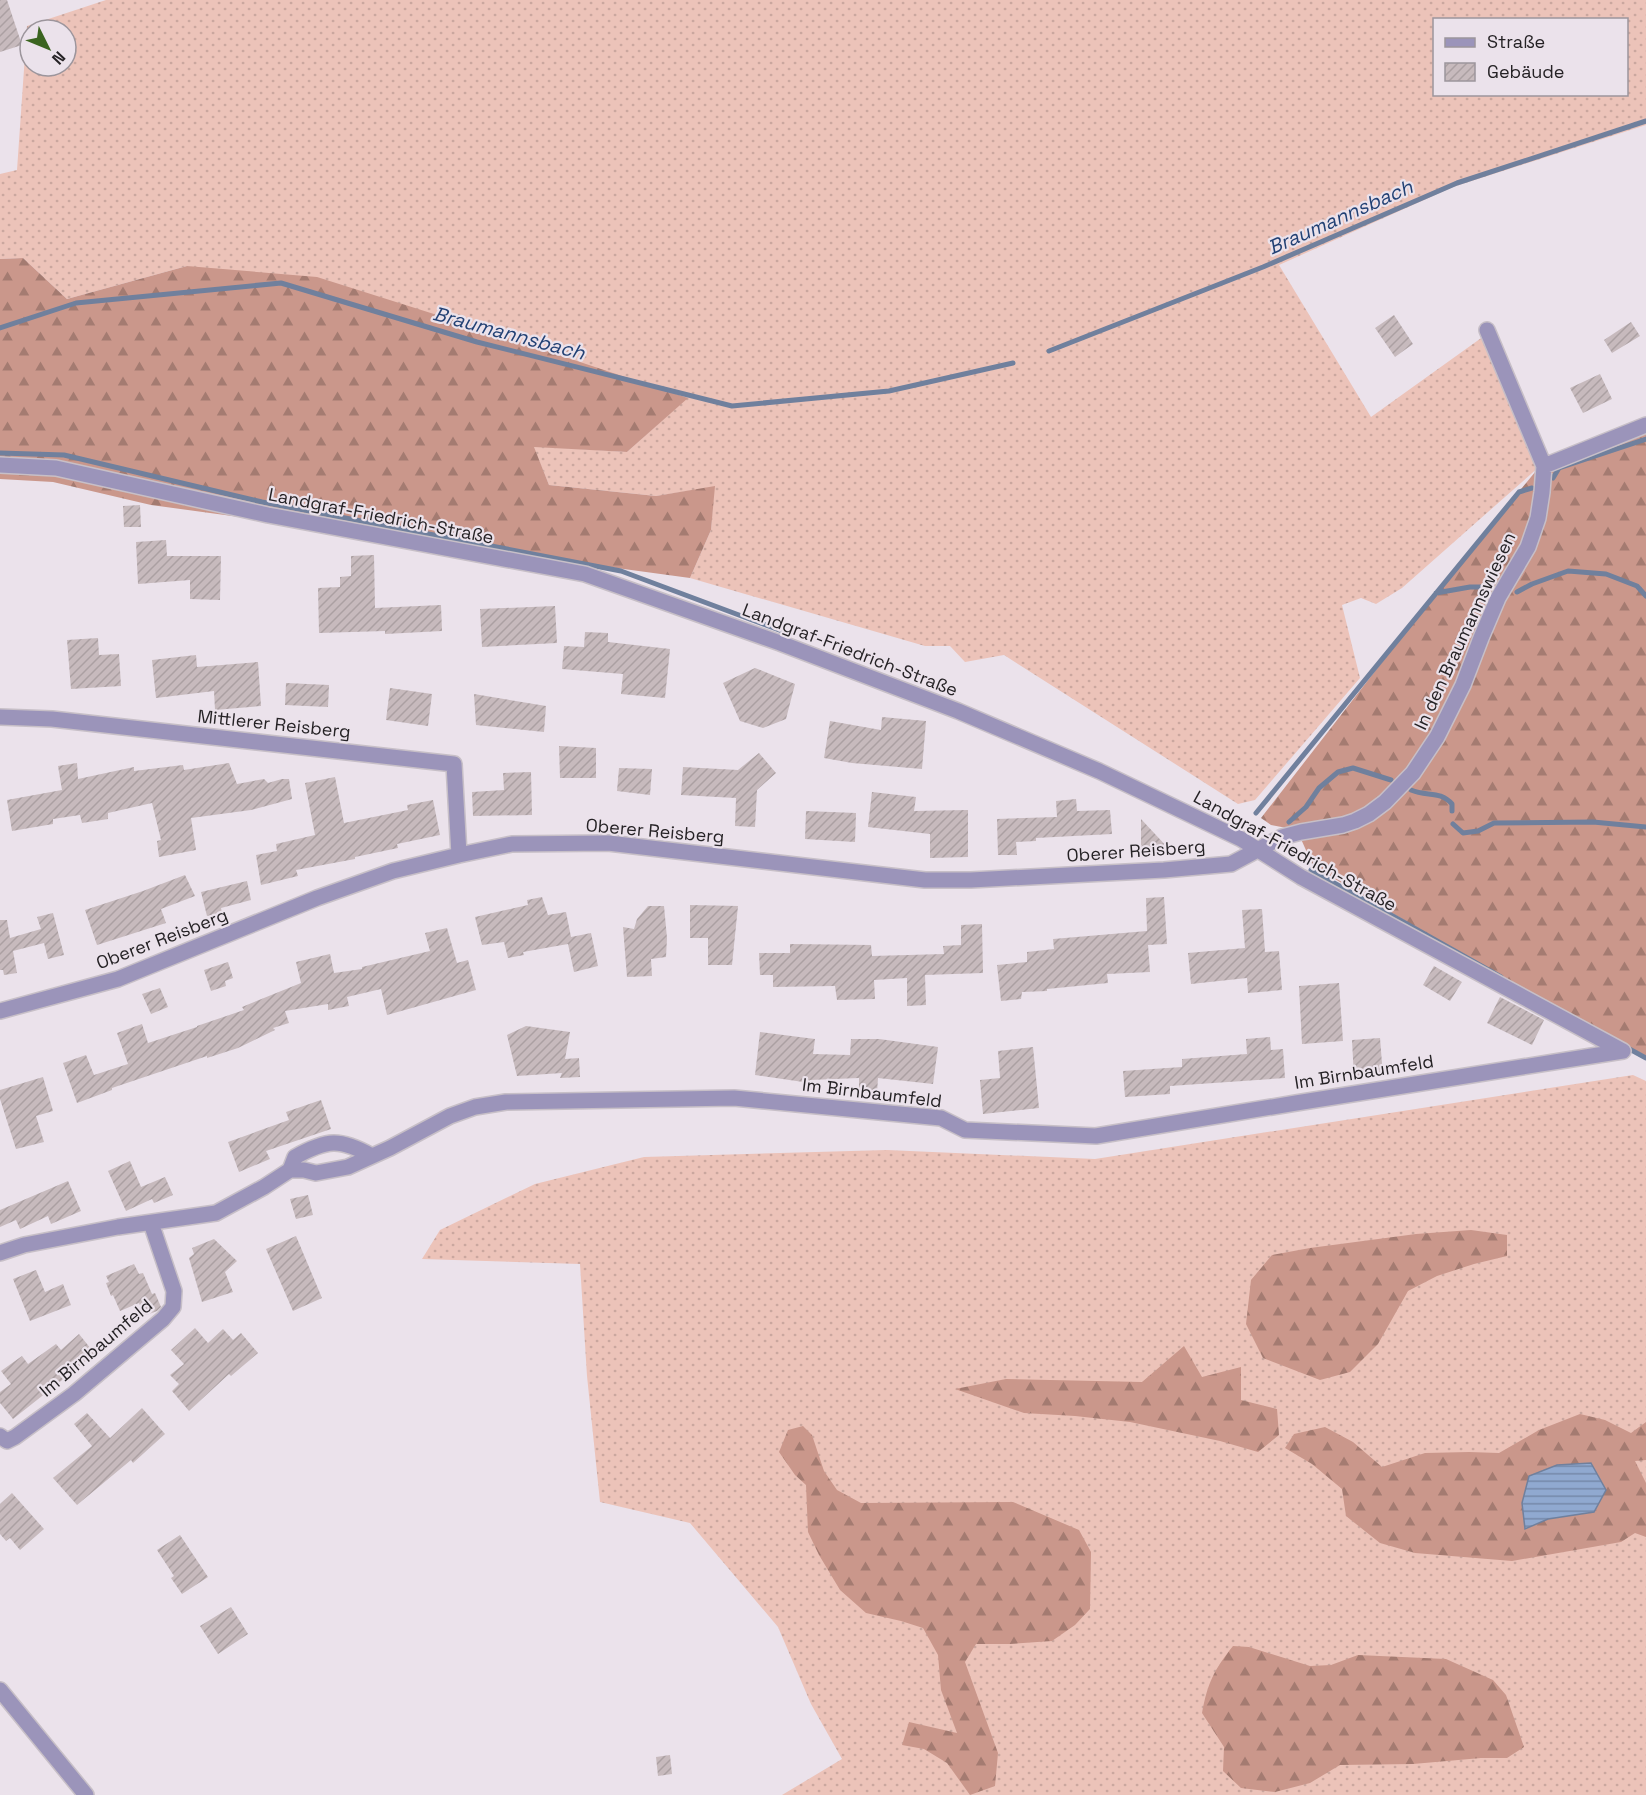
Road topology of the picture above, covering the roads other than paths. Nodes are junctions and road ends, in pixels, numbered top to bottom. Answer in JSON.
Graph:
{"nodes":[{"id":1,"x":1487,"y":330,"type":"dead end"},
{"id":2,"x":1646,"y":425,"type":"edge"},
{"id":3,"x":0,"y":465,"type":"edge"},
{"id":4,"x":1544,"y":466,"type":"junction"},
{"id":5,"x":0,"y":717,"type":"edge"},
{"id":6,"x":1258,"y":850,"type":"junction"},
{"id":7,"x":459,"y":855,"type":"junction"},
{"id":8,"x":0,"y":1011,"type":"edge"},
{"id":9,"x":1623,"y":1051,"type":"joint"},
{"id":10,"x":372,"y":1156,"type":"junction"},
{"id":11,"x":290,"y":1170,"type":"junction"},
{"id":12,"x":152,"y":1223,"type":"junction"},
{"id":13,"x":0,"y":1253,"type":"edge"},
{"id":14,"x":0,"y":1436,"type":"edge"},
{"id":15,"x":0,"y":1690,"type":"edge"},
{"id":16,"x":86,"y":1795,"type":"edge"}],
"edges":[{"from":1,"to":4,"type":"street","name":"In den Braumannswiesen"},
{"from":2,"to":4,"type":"street"},
{"from":3,"to":6,"type":"street","name":"Landgraf-Friedrich-Straße"},
{"from":4,"to":6,"type":"street","name":"In den Braumannswiesen"},
{"from":5,"to":7,"type":"street","name":"Mittlerer Reisberg"},
{"from":6,"to":7,"type":"street","name":"Oberer Reisberg"},
{"from":6,"to":9,"type":"street","name":"Landgraf-Friedrich-Straße"},
{"from":7,"to":8,"type":"street","name":"Oberer Reisberg"},
{"from":9,"to":10,"type":"street","name":"Im Birnbaumfeld"},
{"from":10,"to":11,"type":"street","name":"Im Birnbaumfeld"},
{"from":10,"to":11,"type":"street"},
{"from":11,"to":12,"type":"street"},
{"from":12,"to":13,"type":"street"},
{"from":12,"to":14,"type":"street","name":"Im Birnbaumfeld"},
{"from":15,"to":16,"type":"street"}]}
